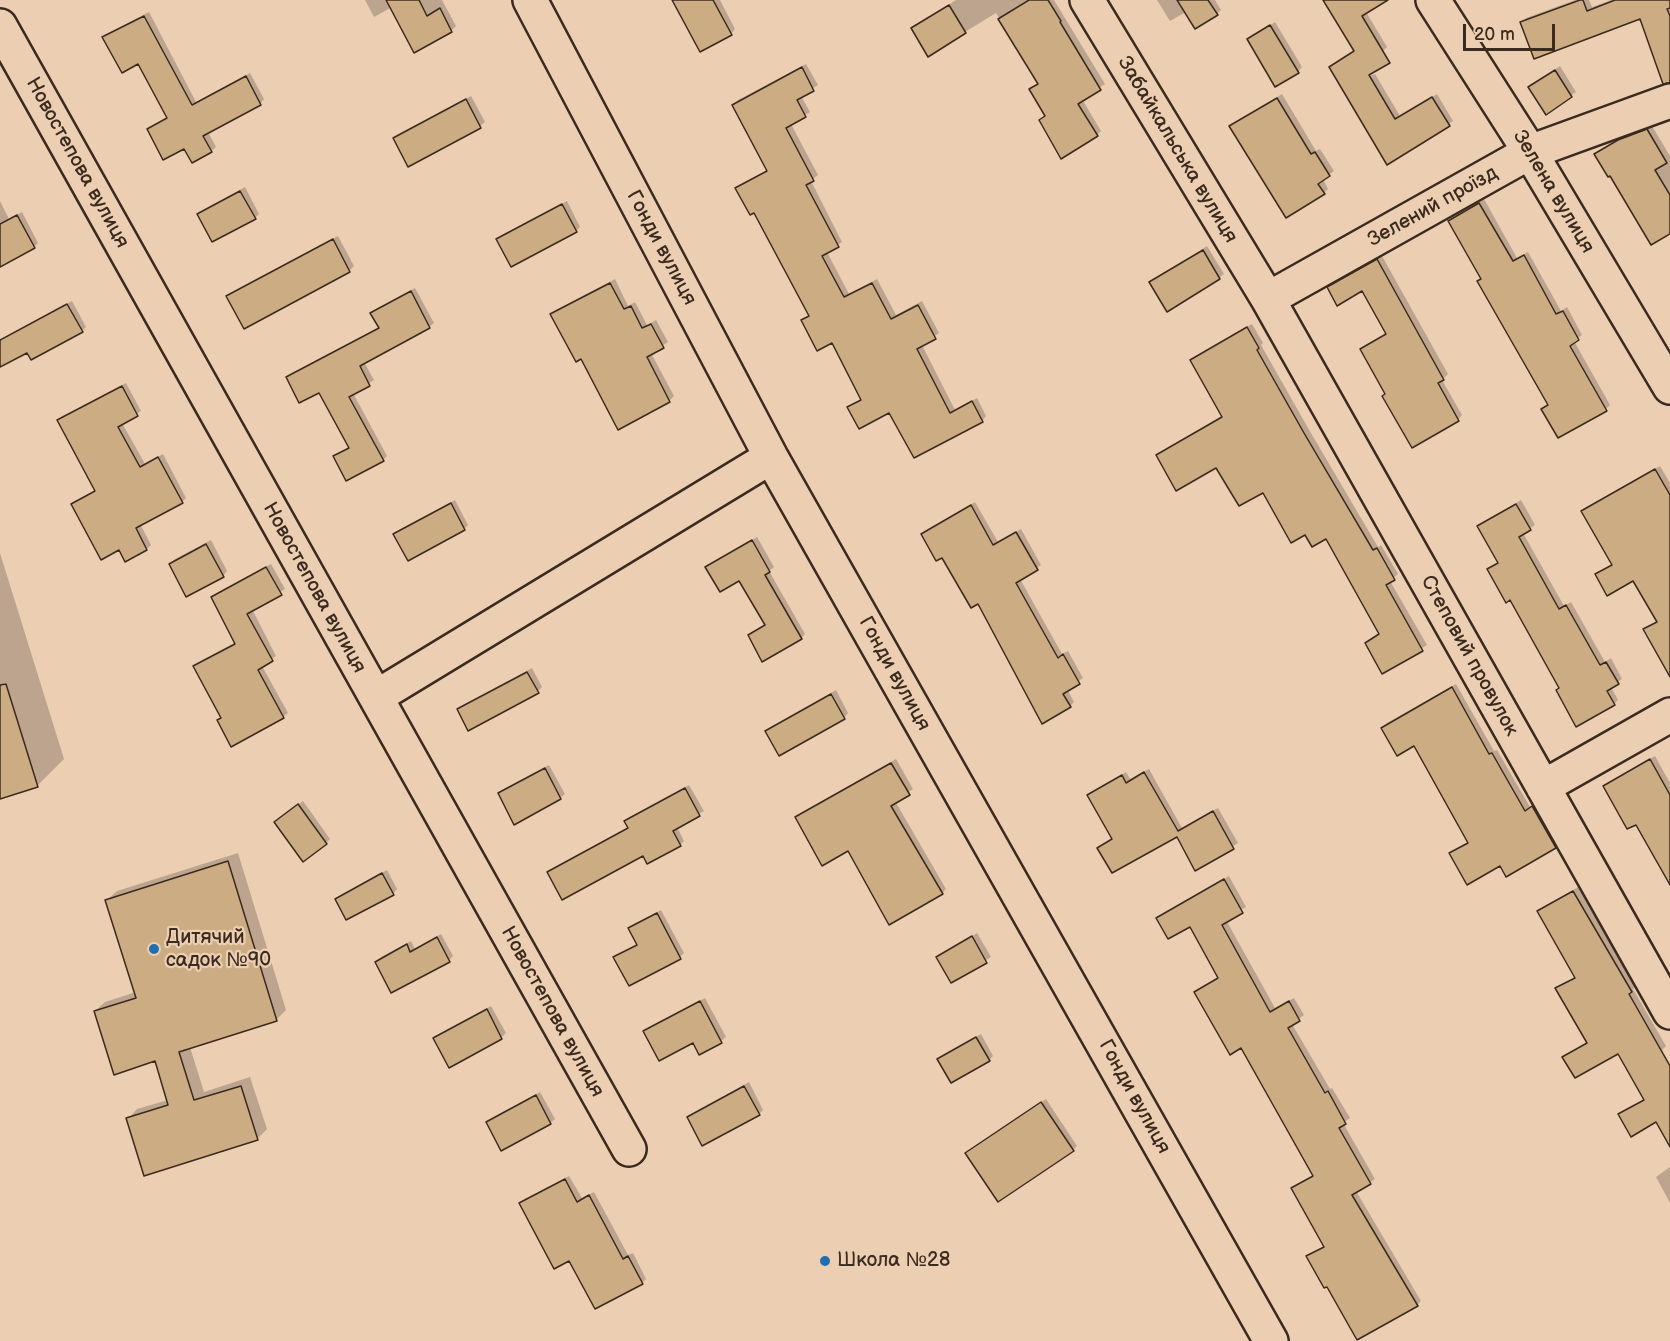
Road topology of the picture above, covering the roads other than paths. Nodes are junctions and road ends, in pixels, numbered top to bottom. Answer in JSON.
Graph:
{"nodes":[{"id":1,"x":530,"y":0,"type":"edge"},
{"id":2,"x":1087,"y":0,"type":"edge"},
{"id":3,"x":1434,"y":0,"type":"edge"},
{"id":4,"x":0,"y":26,"type":"edge"},
{"id":5,"x":1670,"y":101,"type":"edge"},
{"id":6,"x":1530,"y":152,"type":"junction"},
{"id":7,"x":1268,"y":299,"type":"junction"},
{"id":8,"x":1670,"y":387,"type":"edge"},
{"id":9,"x":771,"y":457,"type":"junction"},
{"id":10,"x":376,"y":697,"type":"junction"},
{"id":11,"x":1670,"y":715,"type":"edge"},
{"id":12,"x":1543,"y":787,"type":"junction"},
{"id":13,"x":1670,"y":1012,"type":"edge"},
{"id":14,"x":629,"y":1149,"type":"dead end"},
{"id":15,"x":1271,"y":1341,"type":"edge"}],
"edges":[{"from":1,"to":9,"type":"street","name":"Гонди вулиця"},
{"from":2,"to":7,"type":"street","name":"Забайкальська вулиця"},
{"from":3,"to":6,"type":"street","name":"Зелена вулиця"},
{"from":4,"to":10,"type":"street","name":"Новостепова вулиця"},
{"from":5,"to":6,"type":"street","name":"Зелений проїзд"},
{"from":6,"to":7,"type":"street","name":"Зелений проїзд"},
{"from":6,"to":8,"type":"street","name":"Зелена вулиця"},
{"from":7,"to":12,"type":"street","name":"Степовий провулок"},
{"from":9,"to":10,"type":"street"},
{"from":9,"to":15,"type":"street","name":"Гонди вулиця"},
{"from":10,"to":14,"type":"street","name":"Новостепова вулиця"},
{"from":11,"to":12,"type":"street"},
{"from":12,"to":13,"type":"street","name":"Степовий провулок"}]}
